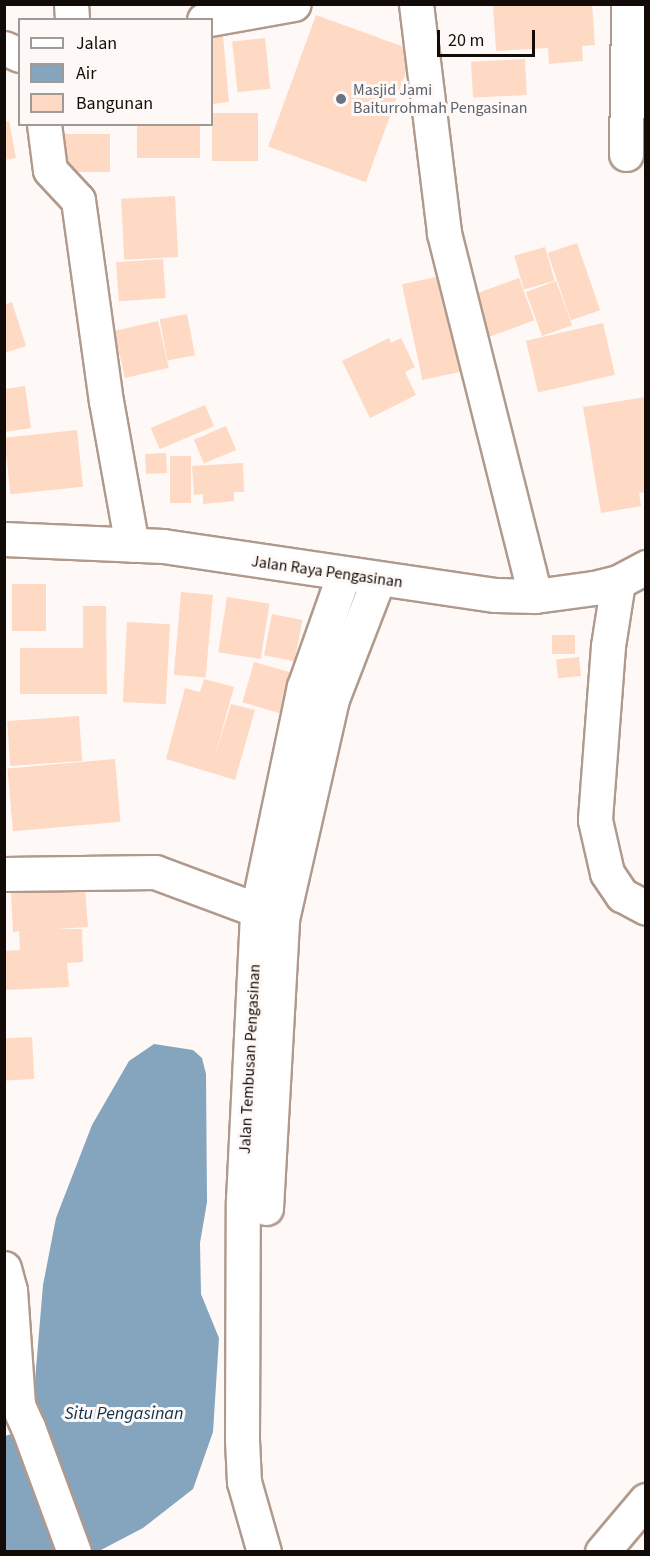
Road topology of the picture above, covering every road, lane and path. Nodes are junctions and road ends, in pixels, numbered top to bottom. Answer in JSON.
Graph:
{"nodes":[{"id":1,"x":294,"y":4,"type":"edge"},
{"id":2,"x":416,"y":4,"type":"edge"},
{"id":3,"x":628,"y":4,"type":"edge"},
{"id":4,"x":213,"y":18,"type":"edge"},
{"id":5,"x":4,"y":48,"type":"edge"},
{"id":6,"x":18,"y":54,"type":"edge"},
{"id":7,"x":44,"y":126,"type":"edge"},
{"id":8,"x":626,"y":154,"type":"dead end"},
{"id":9,"x":4,"y":539,"type":"edge"},
{"id":10,"x":132,"y":545,"type":"junction"},
{"id":11,"x":632,"y":574,"type":"edge"},
{"id":12,"x":343,"y":576,"type":"junction"},
{"id":13,"x":378,"y":580,"type":"junction"},
{"id":14,"x":535,"y":596,"type":"junction"},
{"id":15,"x":4,"y":874,"type":"edge"},
{"id":16,"x":645,"y":908,"type":"edge"},
{"id":17,"x":269,"y":915,"type":"junction"},
{"id":18,"x":4,"y":1268,"type":"edge"},
{"id":19,"x":17,"y":1407,"type":"edge"},
{"id":20,"x":252,"y":1481,"type":"junction"},
{"id":21,"x":645,"y":1500,"type":"edge"},
{"id":22,"x":74,"y":1551,"type":"edge"},
{"id":23,"x":264,"y":1551,"type":"edge"},
{"id":24,"x":279,"y":1551,"type":"edge"},
{"id":25,"x":602,"y":1551,"type":"edge"}],
"edges":[{"from":1,"to":4,"type":"street"},
{"from":2,"to":14,"type":"street"},
{"from":3,"to":8,"type":"street"},
{"from":5,"to":6,"type":"street"},
{"from":7,"to":10,"type":"street"},
{"from":9,"to":10,"type":"street","name":"Jalan Raya Pengasinan"},
{"from":10,"to":12,"type":"street","name":"Jalan Raya Pengasinan"},
{"from":11,"to":14,"type":"street","name":"Jalan Raya Pengasinan"},
{"from":11,"to":16,"type":"street"},
{"from":12,"to":13,"type":"street","name":"Jalan Raya Pengasinan"},
{"from":12,"to":17,"type":"street","name":"Jalan Tembusan Pengasinan"},
{"from":13,"to":14,"type":"street","name":"Jalan Raya Pengasinan"},
{"from":13,"to":17,"type":"street","name":"Jalan Tembusan Pengasinan"},
{"from":15,"to":17,"type":"street"},
{"from":17,"to":20,"type":"street","name":"Jalan Tembusan Pengasinan"},
{"from":18,"to":19,"type":"street"},
{"from":19,"to":22,"type":"street"},
{"from":20,"to":23,"type":"street","name":"Jalan Tembusan Pengasinan"},
{"from":20,"to":24,"type":"street","name":"Jalan Tembusan Pengasinan"},
{"from":21,"to":25,"type":"street"}]}
